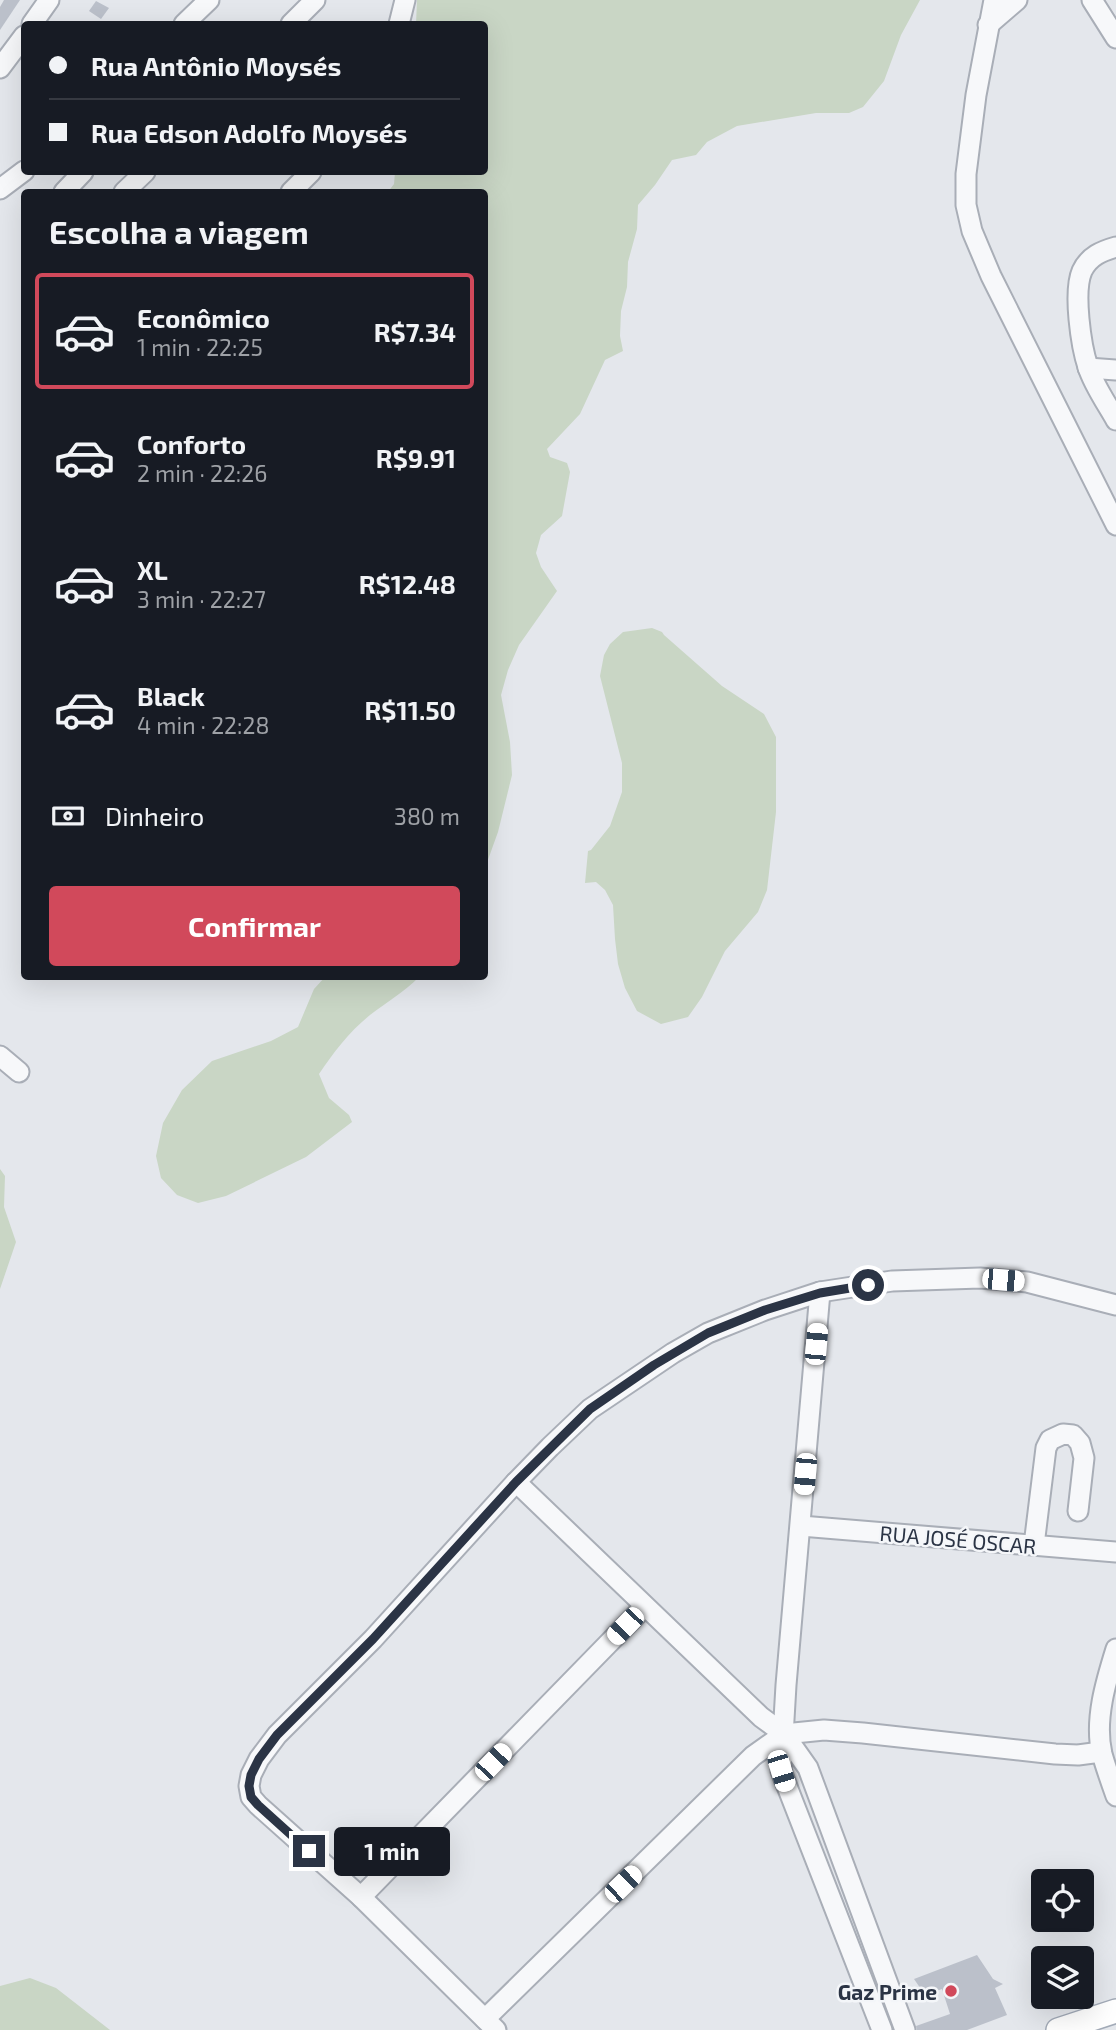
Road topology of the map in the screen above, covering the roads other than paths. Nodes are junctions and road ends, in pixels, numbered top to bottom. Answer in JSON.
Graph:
{"nodes":[{"id":1,"x":49,"y":0,"type":"edge"},
{"id":2,"x":209,"y":0,"type":"edge"},
{"id":3,"x":315,"y":0,"type":"edge"},
{"id":4,"x":405,"y":0,"type":"edge"},
{"id":5,"x":994,"y":0,"type":"edge"},
{"id":6,"x":1017,"y":0,"type":"edge"},
{"id":7,"x":1092,"y":0,"type":"edge"},
{"id":8,"x":34,"y":21,"type":"edge"},
{"id":9,"x":187,"y":21,"type":"edge"},
{"id":10,"x":294,"y":21,"type":"edge"},
{"id":11,"x":400,"y":21,"type":"edge"},
{"id":12,"x":988,"y":24,"type":"junction"},
{"id":13,"x":1116,"y":38,"type":"edge"},
{"id":14,"x":21,"y":40,"type":"edge"},
{"id":15,"x":0,"y":68,"type":"edge"},
{"id":16,"x":21,"y":173,"type":"edge"},
{"id":17,"x":80,"y":175,"type":"edge"},
{"id":18,"x":142,"y":175,"type":"edge"},
{"id":19,"x":308,"y":175,"type":"edge"},
{"id":20,"x":0,"y":188,"type":"edge"},
{"id":21,"x":67,"y":189,"type":"edge"},
{"id":22,"x":127,"y":189,"type":"edge"},
{"id":23,"x":294,"y":189,"type":"edge"},
{"id":24,"x":1116,"y":247,"type":"edge"},
{"id":25,"x":1088,"y":368,"type":"junction"},
{"id":26,"x":1116,"y":370,"type":"edge"},
{"id":27,"x":1116,"y":420,"type":"edge"},
{"id":28,"x":1116,"y":525,"type":"edge"},
{"id":29,"x":0,"y":1056,"type":"edge"},
{"id":30,"x":19,"y":1072,"type":"dead end"},
{"id":31,"x":820,"y":1293,"type":"junction"},
{"id":32,"x":1116,"y":1304,"type":"edge"},
{"id":33,"x":516,"y":1482,"type":"junction"},
{"id":34,"x":1078,"y":1511,"type":"dead end"},
{"id":35,"x":801,"y":1526,"type":"junction"},
{"id":36,"x":1034,"y":1545,"type":"junction"},
{"id":37,"x":1116,"y":1552,"type":"edge"},
{"id":38,"x":644,"y":1607,"type":"junction"},
{"id":39,"x":1116,"y":1649,"type":"edge"},
{"id":40,"x":784,"y":1734,"type":"junction"},
{"id":41,"x":1101,"y":1752,"type":"junction"},
{"id":42,"x":1116,"y":1796,"type":"edge"},
{"id":43,"x":361,"y":1897,"type":"junction"},
{"id":44,"x":1116,"y":2011,"type":"edge"},
{"id":45,"x":490,"y":2025,"type":"edge"},
{"id":46,"x":882,"y":2030,"type":"edge"},
{"id":47,"x":905,"y":2030,"type":"edge"},
{"id":48,"x":1058,"y":2030,"type":"edge"}],
"edges":[{"from":1,"to":8,"type":"street"},
{"from":2,"to":9,"type":"street"},
{"from":3,"to":10,"type":"street"},
{"from":4,"to":11,"type":"street"},
{"from":5,"to":12,"type":"street"},
{"from":6,"to":12,"type":"street"},
{"from":7,"to":13,"type":"street"},
{"from":12,"to":28,"type":"street"},
{"from":14,"to":15,"type":"street"},
{"from":16,"to":20,"type":"street"},
{"from":17,"to":21,"type":"street"},
{"from":18,"to":22,"type":"street"},
{"from":19,"to":23,"type":"street"},
{"from":24,"to":25,"type":"street"},
{"from":25,"to":26,"type":"street"},
{"from":25,"to":27,"type":"street"},
{"from":29,"to":30,"type":"street"},
{"from":31,"to":32,"type":"street"},
{"from":31,"to":33,"type":"street"},
{"from":31,"to":35,"type":"street"},
{"from":33,"to":38,"type":"street"},
{"from":33,"to":43,"type":"street"},
{"from":34,"to":36,"type":"street"},
{"from":35,"to":36,"type":"street","name":"RUA JOSÉ OSCAR"},
{"from":35,"to":40,"type":"street"},
{"from":36,"to":37,"type":"street","name":"RUA JOSÉ OSCAR"},
{"from":38,"to":40,"type":"street"},
{"from":38,"to":43,"type":"street"},
{"from":39,"to":41,"type":"street"},
{"from":40,"to":41,"type":"street"},
{"from":40,"to":45,"type":"street"},
{"from":40,"to":46,"type":"street"},
{"from":40,"to":47,"type":"street"},
{"from":41,"to":42,"type":"street"},
{"from":43,"to":45,"type":"street"},
{"from":44,"to":48,"type":"main road"}]}
